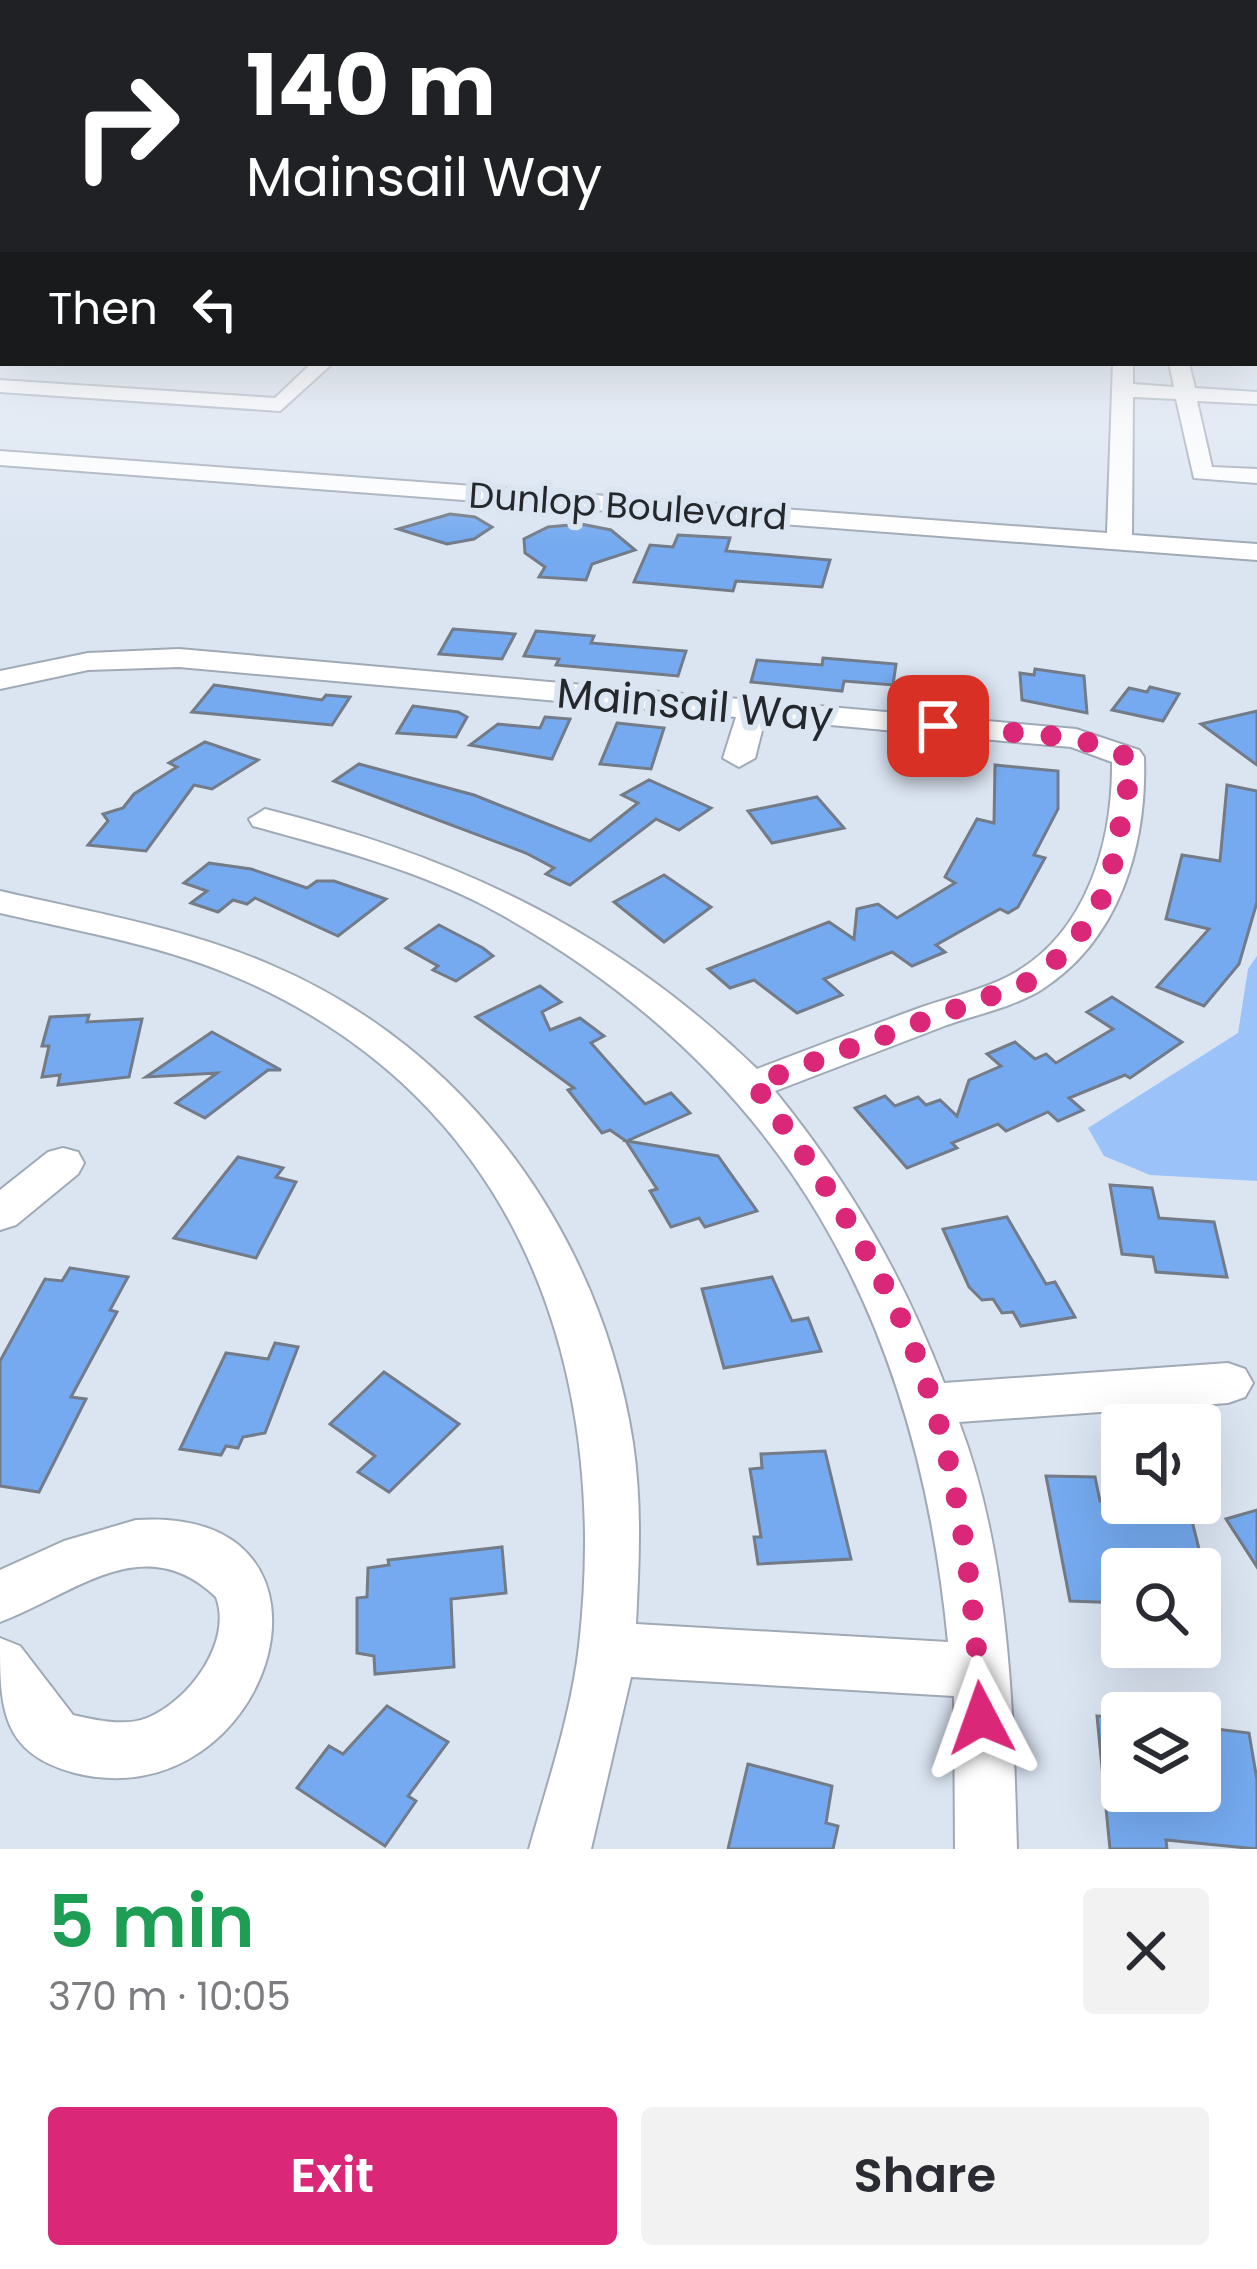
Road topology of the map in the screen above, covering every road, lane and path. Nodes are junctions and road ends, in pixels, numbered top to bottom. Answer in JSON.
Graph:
{"nodes":[{"id":1,"x":69,"y":371,"type":"edge"},
{"id":2,"x":315,"y":371,"type":"edge"},
{"id":3,"x":1123,"y":371,"type":"edge"},
{"id":4,"x":1180,"y":371,"type":"edge"},
{"id":5,"x":0,"y":386,"type":"edge"},
{"id":6,"x":44,"y":389,"type":"junction"},
{"id":7,"x":1123,"y":390,"type":"junction"},
{"id":8,"x":1183,"y":394,"type":"junction"},
{"id":9,"x":1257,"y":398,"type":"edge"},
{"id":10,"x":0,"y":458,"type":"edge"},
{"id":11,"x":1257,"y":476,"type":"edge"},
{"id":12,"x":1118,"y":508,"type":"junction"},
{"id":13,"x":1118,"y":542,"type":"junction"},
{"id":14,"x":1216,"y":549,"type":"junction"},
{"id":15,"x":1257,"y":552,"type":"edge"},
{"id":16,"x":0,"y":680,"type":"edge"},
{"id":17,"x":753,"y":710,"type":"junction"},
{"id":18,"x":739,"y":758,"type":"dead end"},
{"id":19,"x":265,"y":819,"type":"dead end"},
{"id":20,"x":0,"y":902,"type":"edge"},
{"id":21,"x":754,"y":1084,"type":"junction"},
{"id":22,"x":63,"y":1163,"type":"dead end"},
{"id":23,"x":0,"y":1214,"type":"edge"},
{"id":24,"x":1228,"y":1383,"type":"dead end"},
{"id":25,"x":933,"y":1404,"type":"junction"},
{"id":26,"x":0,"y":1598,"type":"edge"},
{"id":27,"x":607,"y":1649,"type":"junction"},
{"id":28,"x":0,"y":1665,"type":"edge"},
{"id":29,"x":979,"y":1671,"type":"junction"},
{"id":30,"x":560,"y":1849,"type":"edge"},
{"id":31,"x":986,"y":1849,"type":"edge"}],
"edges":[{"from":1,"to":6,"type":"street"},
{"from":2,"to":6,"type":"street"},
{"from":3,"to":7,"type":"street"},
{"from":4,"to":8,"type":"street"},
{"from":5,"to":6,"type":"street"},
{"from":7,"to":8,"type":"street"},
{"from":7,"to":12,"type":"street"},
{"from":8,"to":9,"type":"street"},
{"from":8,"to":11,"type":"street"},
{"from":10,"to":13,"type":"street","name":"Dunlop Boulevard"},
{"from":12,"to":13,"type":"street"},
{"from":12,"to":14,"type":"street"},
{"from":13,"to":14,"type":"street","name":"Dunlop Boulevard"},
{"from":14,"to":15,"type":"street","name":"Dunlop Boulevard"},
{"from":16,"to":17,"type":"street","name":"Mainsail Way"},
{"from":17,"to":18,"type":"street"},
{"from":17,"to":21,"type":"street","name":"Mainsail Way"},
{"from":19,"to":21,"type":"street"},
{"from":20,"to":27,"type":"street"},
{"from":21,"to":25,"type":"street"},
{"from":22,"to":23,"type":"street"},
{"from":24,"to":25,"type":"street"},
{"from":25,"to":29,"type":"street"},
{"from":26,"to":28,"type":"street"},
{"from":27,"to":29,"type":"street"},
{"from":27,"to":30,"type":"street"},
{"from":29,"to":31,"type":"street"}]}
